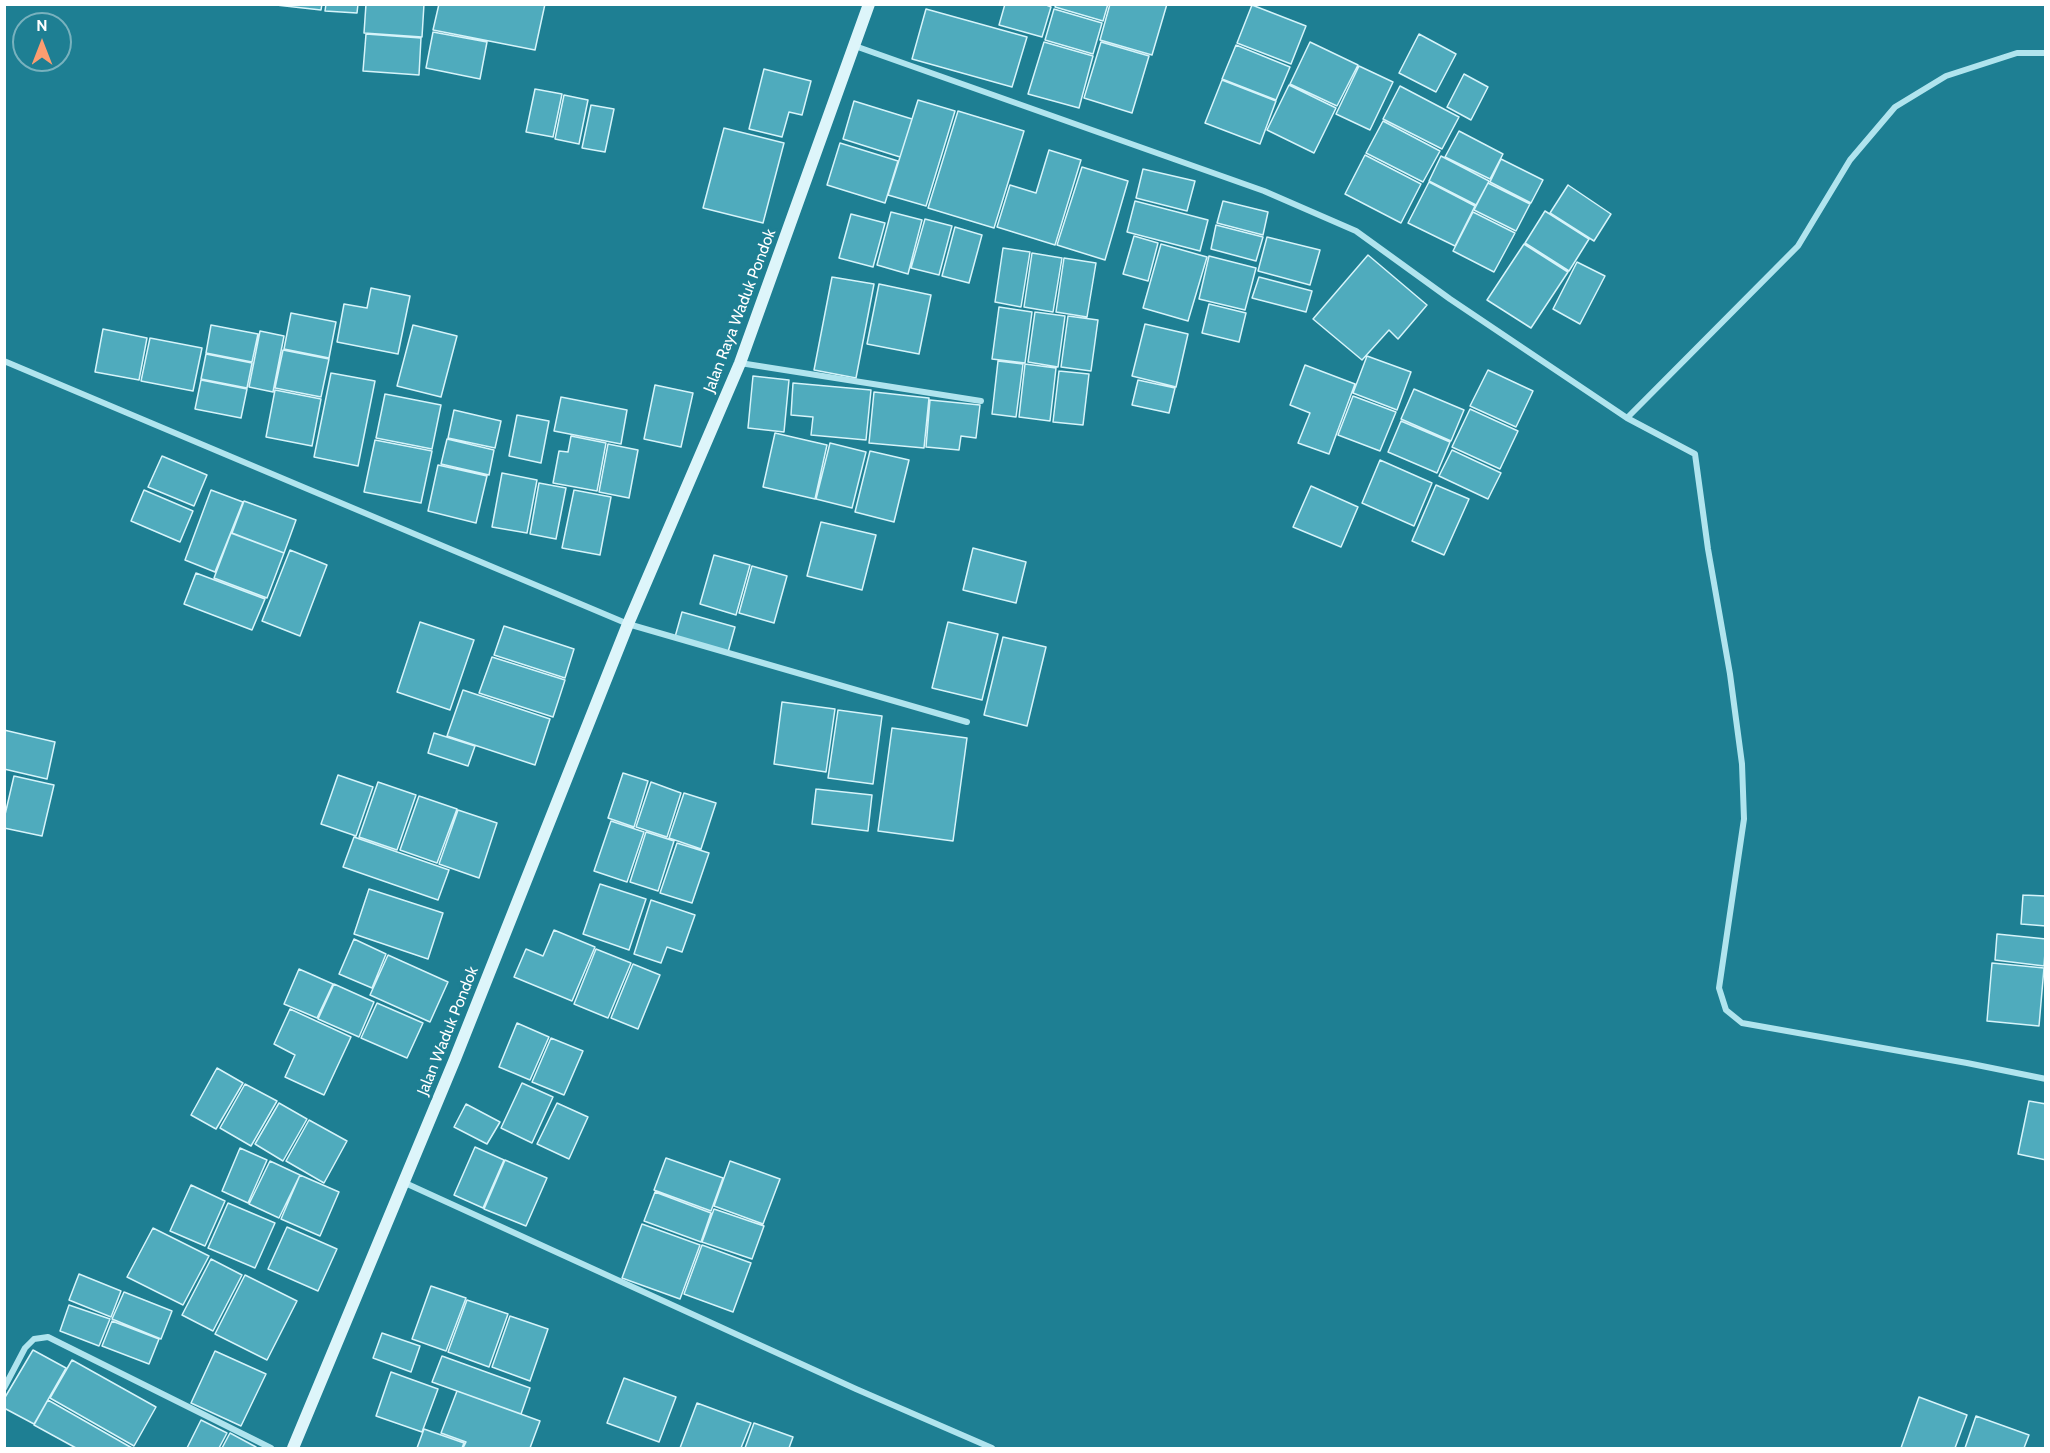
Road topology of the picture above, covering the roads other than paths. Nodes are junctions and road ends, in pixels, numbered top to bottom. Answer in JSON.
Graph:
{"nodes":[{"id":1,"x":869,"y":4,"type":"edge"},
{"id":2,"x":855,"y":46,"type":"junction"},
{"id":3,"x":2046,"y":53,"type":"edge"},
{"id":4,"x":4,"y":361,"type":"edge"},
{"id":5,"x":740,"y":363,"type":"junction"},
{"id":6,"x":981,"y":401,"type":"dead end"},
{"id":7,"x":1627,"y":418,"type":"junction"},
{"id":8,"x":628,"y":624,"type":"junction"},
{"id":9,"x":967,"y":722,"type":"dead end"},
{"id":10,"x":2046,"y":1079,"type":"edge"},
{"id":11,"x":403,"y":1182,"type":"junction"},
{"id":12,"x":4,"y":1388,"type":"edge"},
{"id":13,"x":271,"y":1449,"type":"edge"},
{"id":14,"x":293,"y":1449,"type":"edge"},
{"id":15,"x":992,"y":1449,"type":"edge"}],
"edges":[{"from":1,"to":2,"type":"street","name":"Jalan Raya Waduk Pondok"},
{"from":2,"to":5,"type":"street","name":"Jalan Raya Waduk Pondok"},
{"from":2,"to":7,"type":"street"},
{"from":3,"to":7,"type":"street"},
{"from":4,"to":8,"type":"street"},
{"from":5,"to":6,"type":"street"},
{"from":5,"to":8,"type":"street","name":"Jalan Raya Waduk Pondok"},
{"from":7,"to":10,"type":"street"},
{"from":8,"to":9,"type":"street"},
{"from":8,"to":11,"type":"street","name":"Jalan Waduk Pondok"},
{"from":11,"to":14,"type":"street","name":"Jalan Waduk Pondok"},
{"from":11,"to":15,"type":"street"},
{"from":12,"to":13,"type":"street"}]}
